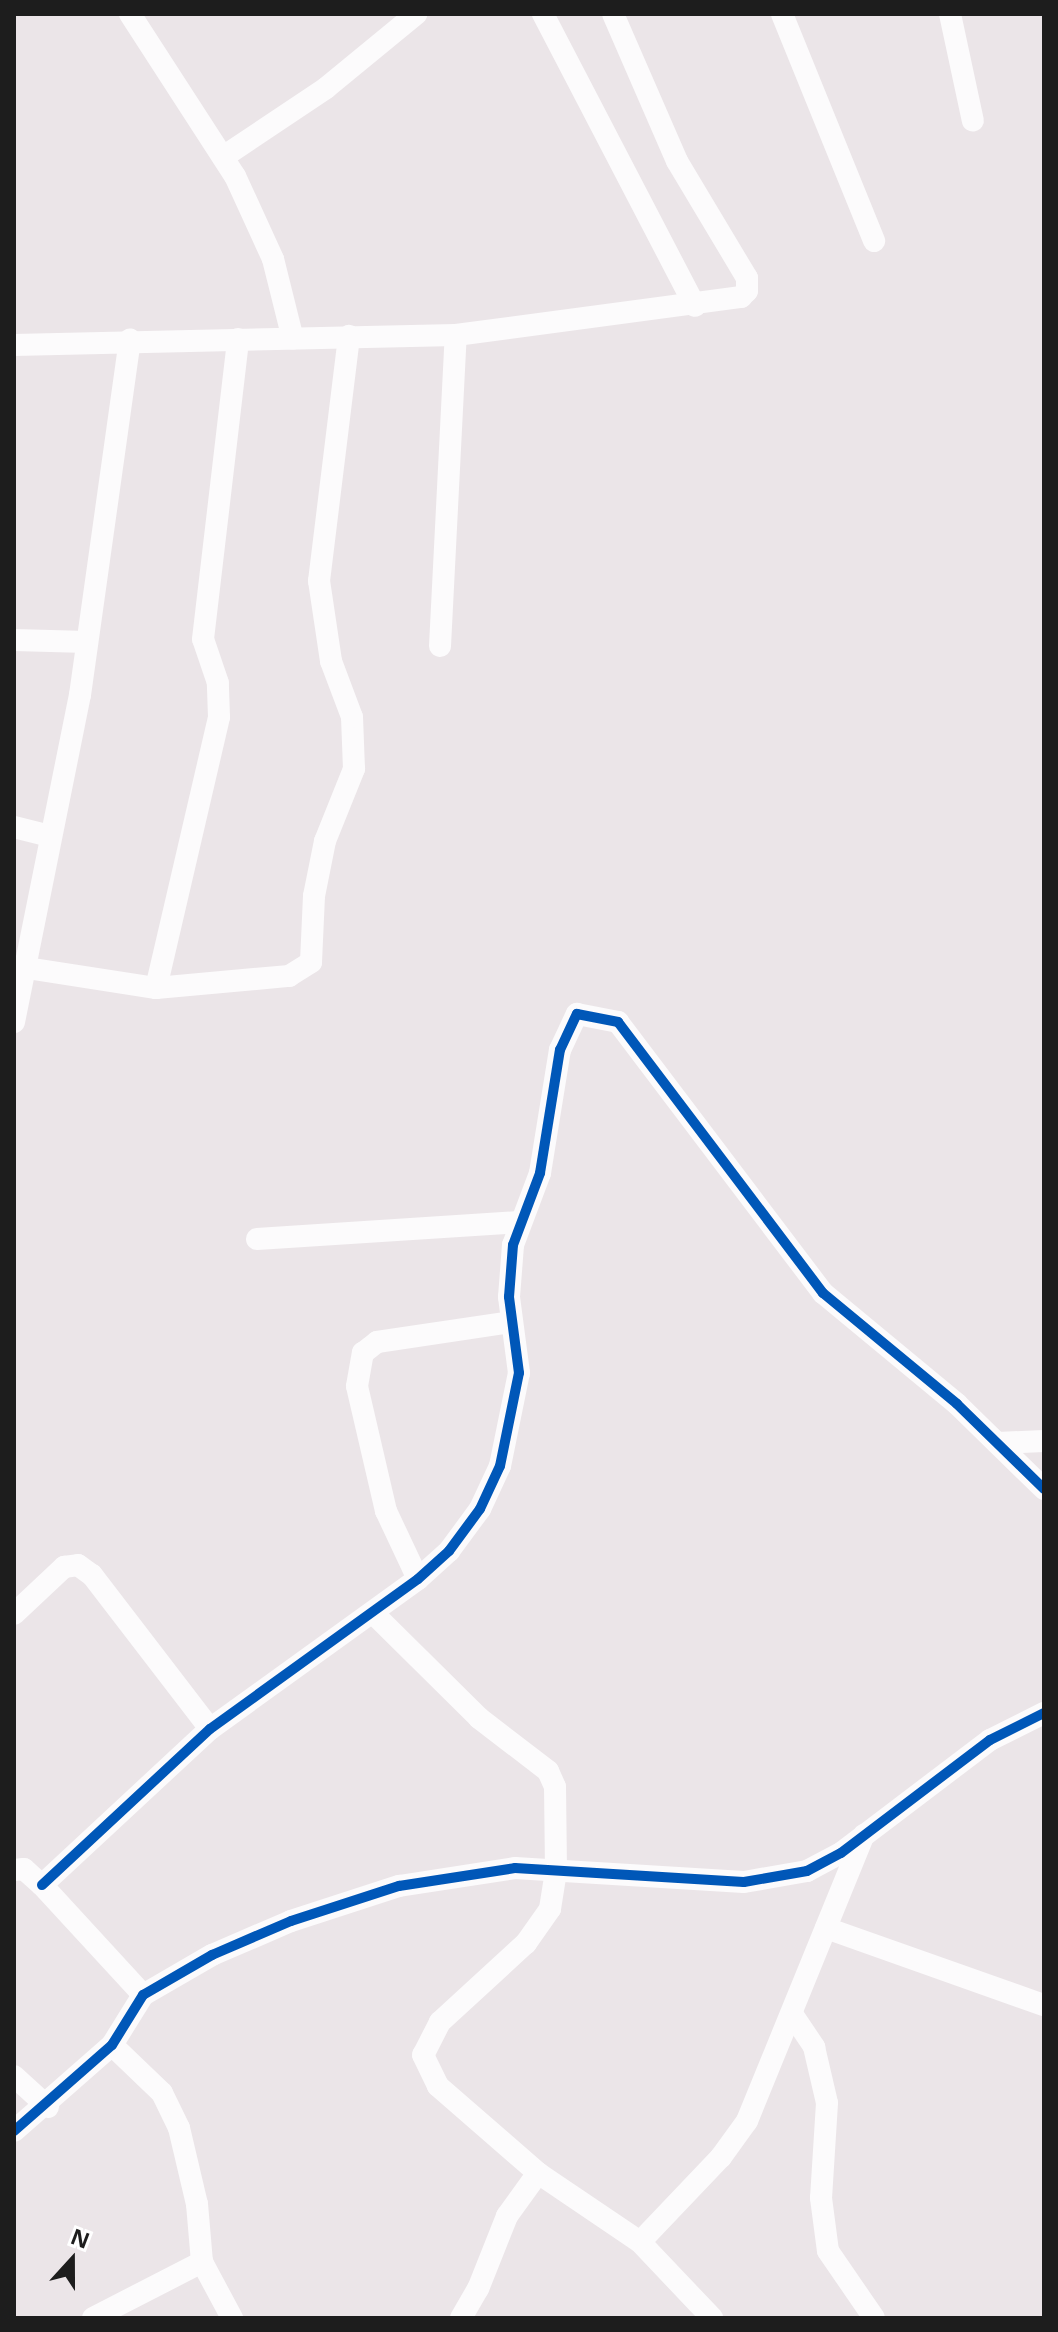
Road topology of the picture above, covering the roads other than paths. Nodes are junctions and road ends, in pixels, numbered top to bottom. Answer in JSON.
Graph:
{"nodes":[{"id":1,"x":130,"y":14,"type":"edge"},
{"id":2,"x":543,"y":14,"type":"edge"},
{"id":3,"x":613,"y":14,"type":"edge"},
{"id":4,"x":782,"y":14,"type":"edge"},
{"id":5,"x":950,"y":14,"type":"edge"},
{"id":6,"x":407,"y":16,"type":"edge"},
{"id":7,"x":973,"y":121,"type":"dead end"},
{"id":8,"x":223,"y":157,"type":"junction"},
{"id":9,"x":874,"y":241,"type":"dead end"},
{"id":10,"x":695,"y":306,"type":"junction"},
{"id":11,"x":456,"y":335,"type":"junction"},
{"id":12,"x":349,"y":336,"type":"junction"},
{"id":13,"x":238,"y":339,"type":"junction"},
{"id":14,"x":293,"y":339,"type":"junction"},
{"id":15,"x":130,"y":340,"type":"junction"},
{"id":16,"x":14,"y":345,"type":"edge"},
{"id":17,"x":14,"y":640,"type":"edge"},
{"id":18,"x":87,"y":642,"type":"junction"},
{"id":19,"x":440,"y":646,"type":"dead end"},
{"id":20,"x":14,"y":827,"type":"edge"},
{"id":21,"x":49,"y":836,"type":"junction"},
{"id":22,"x":19,"y":967,"type":"edge"},
{"id":23,"x":156,"y":988,"type":"junction"},
{"id":24,"x":14,"y":1022,"type":"edge"},
{"id":25,"x":519,"y":1222,"type":"junction"},
{"id":26,"x":257,"y":1239,"type":"dead end"},
{"id":27,"x":511,"y":1322,"type":"junction"},
{"id":28,"x":1044,"y":1441,"type":"edge"},
{"id":29,"x":998,"y":1443,"type":"junction"},
{"id":30,"x":1044,"y":1489,"type":"edge"},
{"id":31,"x":418,"y":1579,"type":"junction"},
{"id":32,"x":373,"y":1613,"type":"junction"},
{"id":33,"x":14,"y":1614,"type":"edge"},
{"id":34,"x":1044,"y":1713,"type":"edge"},
{"id":35,"x":210,"y":1729,"type":"junction"},
{"id":36,"x":864,"y":1834,"type":"junction"},
{"id":37,"x":17,"y":1866,"type":"edge"},
{"id":38,"x":556,"y":1871,"type":"junction"},
{"id":39,"x":42,"y":1885,"type":"junction"},
{"id":40,"x":826,"y":1928,"type":"junction"},
{"id":41,"x":143,"y":1995,"type":"junction"},
{"id":42,"x":1044,"y":2005,"type":"edge"},
{"id":43,"x":792,"y":2014,"type":"junction"},
{"id":44,"x":112,"y":2045,"type":"junction"},
{"id":45,"x":14,"y":2076,"type":"edge"},
{"id":46,"x":48,"y":2107,"type":"junction"},
{"id":47,"x":14,"y":2131,"type":"edge"},
{"id":48,"x":538,"y":2173,"type":"junction"},
{"id":49,"x":640,"y":2242,"type":"junction"},
{"id":50,"x":202,"y":2262,"type":"junction"},
{"id":51,"x":93,"y":2318,"type":"edge"},
{"id":52,"x":232,"y":2318,"type":"edge"},
{"id":53,"x":461,"y":2318,"type":"edge"},
{"id":54,"x":712,"y":2318,"type":"edge"},
{"id":55,"x":874,"y":2318,"type":"edge"}],
"edges":[{"from":1,"to":8,"type":"street"},
{"from":2,"to":10,"type":"street"},
{"from":3,"to":10,"type":"street"},
{"from":4,"to":9,"type":"street"},
{"from":5,"to":7,"type":"street"},
{"from":6,"to":8,"type":"street"},
{"from":8,"to":14,"type":"street"},
{"from":10,"to":11,"type":"street"},
{"from":11,"to":12,"type":"street"},
{"from":11,"to":19,"type":"street"},
{"from":12,"to":14,"type":"street"},
{"from":12,"to":23,"type":"street"},
{"from":13,"to":14,"type":"street"},
{"from":13,"to":15,"type":"street"},
{"from":13,"to":23,"type":"street"},
{"from":15,"to":16,"type":"street"},
{"from":15,"to":18,"type":"street"},
{"from":17,"to":18,"type":"street"},
{"from":18,"to":21,"type":"street"},
{"from":20,"to":21,"type":"street"},
{"from":21,"to":22,"type":"street"},
{"from":22,"to":23,"type":"street"},
{"from":22,"to":24,"type":"street"},
{"from":25,"to":26,"type":"street"},
{"from":25,"to":27,"type":"street"},
{"from":25,"to":29,"type":"street"},
{"from":27,"to":31,"type":"street"},
{"from":27,"to":31,"type":"street"},
{"from":28,"to":29,"type":"street"},
{"from":29,"to":30,"type":"street"},
{"from":31,"to":32,"type":"street"},
{"from":32,"to":35,"type":"street"},
{"from":32,"to":38,"type":"street"},
{"from":33,"to":35,"type":"street"},
{"from":34,"to":36,"type":"street"},
{"from":35,"to":39,"type":"street"},
{"from":36,"to":38,"type":"street"},
{"from":36,"to":40,"type":"street"},
{"from":37,"to":39,"type":"street"},
{"from":38,"to":41,"type":"street"},
{"from":38,"to":48,"type":"street"},
{"from":39,"to":41,"type":"street"},
{"from":40,"to":42,"type":"street"},
{"from":40,"to":43,"type":"street"},
{"from":41,"to":44,"type":"street"},
{"from":43,"to":49,"type":"street"},
{"from":43,"to":55,"type":"street"},
{"from":44,"to":46,"type":"street"},
{"from":44,"to":50,"type":"street"},
{"from":45,"to":46,"type":"street"},
{"from":46,"to":47,"type":"street"},
{"from":48,"to":49,"type":"street"},
{"from":48,"to":53,"type":"street"},
{"from":49,"to":54,"type":"street"},
{"from":50,"to":51,"type":"street"},
{"from":50,"to":52,"type":"street"}]}
